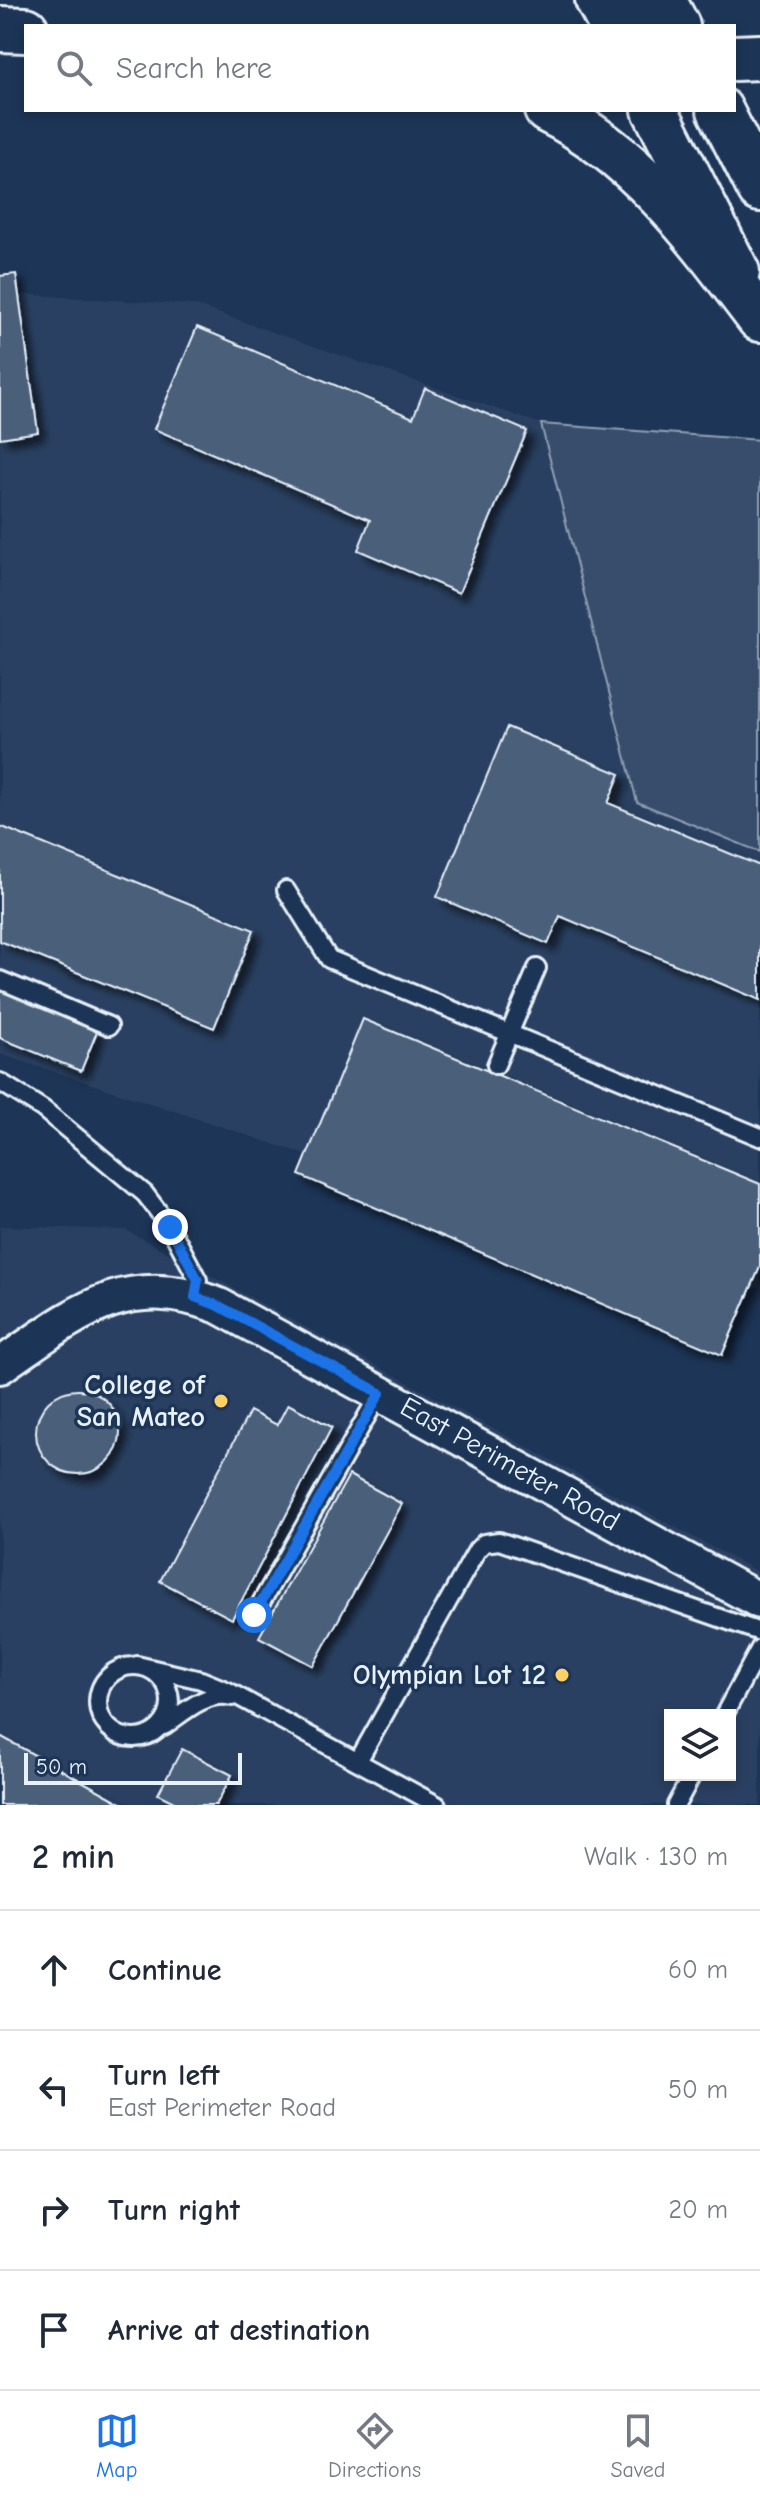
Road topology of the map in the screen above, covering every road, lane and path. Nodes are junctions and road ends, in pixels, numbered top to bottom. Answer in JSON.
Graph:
{"nodes":[{"id":1,"x":598,"y":0,"type":"edge"},
{"id":2,"x":648,"y":0,"type":"edge"},
{"id":3,"x":663,"y":0,"type":"edge"},
{"id":4,"x":611,"y":24,"type":"edge"},
{"id":5,"x":632,"y":24,"type":"edge"},
{"id":6,"x":676,"y":24,"type":"edge"},
{"id":7,"x":0,"y":29,"type":"edge"},
{"id":8,"x":24,"y":30,"type":"edge"},
{"id":9,"x":760,"y":57,"type":"edge"},
{"id":10,"x":736,"y":58,"type":"edge"},
{"id":11,"x":550,"y":112,"type":"edge"},
{"id":12,"x":656,"y":112,"type":"edge"},
{"id":13,"x":721,"y":112,"type":"edge"},
{"id":14,"x":760,"y":189,"type":"edge"},
{"id":15,"x":760,"y":318,"type":"edge"},
{"id":16,"x":286,"y":890,"type":"dead end"},
{"id":17,"x":537,"y":968,"type":"dead end"},
{"id":18,"x":0,"y":980,"type":"edge"},
{"id":19,"x":109,"y":1026,"type":"dead end"},
{"id":20,"x":510,"y":1033,"type":"junction"},
{"id":21,"x":496,"y":1065,"type":"dead end"},
{"id":22,"x":0,"y":1082,"type":"edge"},
{"id":23,"x":760,"y":1137,"type":"edge"},
{"id":24,"x":195,"y":1297,"type":"junction"},
{"id":25,"x":0,"y":1366,"type":"edge"},
{"id":26,"x":380,"y":1393,"type":"junction"},
{"id":27,"x":760,"y":1601,"type":"edge"},
{"id":28,"x":254,"y":1615,"type":"dead end"},
{"id":29,"x":760,"y":1632,"type":"edge"},
{"id":30,"x":760,"y":1648,"type":"edge"},
{"id":31,"x":137,"y":1665,"type":"junction"},
{"id":32,"x":251,"y":1702,"type":"junction"},
{"id":33,"x":727,"y":1709,"type":"edge"},
{"id":34,"x":156,"y":1731,"type":"junction"},
{"id":35,"x":358,"y":1761,"type":"junction"},
{"id":36,"x":689,"y":1781,"type":"edge"},
{"id":37,"x":437,"y":1805,"type":"edge"},
{"id":38,"x":676,"y":1805,"type":"edge"}],
"edges":[{"from":1,"to":4,"type":"main road"},
{"from":2,"to":5,"type":"main road"},
{"from":3,"to":6,"type":"main road"},
{"from":7,"to":8,"type":"main road"},
{"from":9,"to":10,"type":"main road"},
{"from":11,"to":15,"type":"main road"},
{"from":12,"to":15,"type":"main road"},
{"from":13,"to":14,"type":"main road"},
{"from":16,"to":20,"type":"lane"},
{"from":17,"to":20,"type":"lane"},
{"from":18,"to":19,"type":"lane"},
{"from":20,"to":21,"type":"lane"},
{"from":20,"to":23,"type":"lane"},
{"from":22,"to":24,"type":"lane"},
{"from":24,"to":25,"type":"street","name":"East Perimeter Road"},
{"from":24,"to":26,"type":"street","name":"East Perimeter Road"},
{"from":26,"to":27,"type":"street","name":"East Perimeter Road"},
{"from":26,"to":28,"type":"lane"},
{"from":29,"to":35,"type":"lane"},
{"from":30,"to":33,"type":"lane"},
{"from":31,"to":32,"type":"lane"},
{"from":31,"to":34,"type":"lane"},
{"from":31,"to":34,"type":"lane"},
{"from":32,"to":34,"type":"lane"},
{"from":32,"to":35,"type":"lane"},
{"from":35,"to":37,"type":"lane"},
{"from":36,"to":38,"type":"lane"}]}
